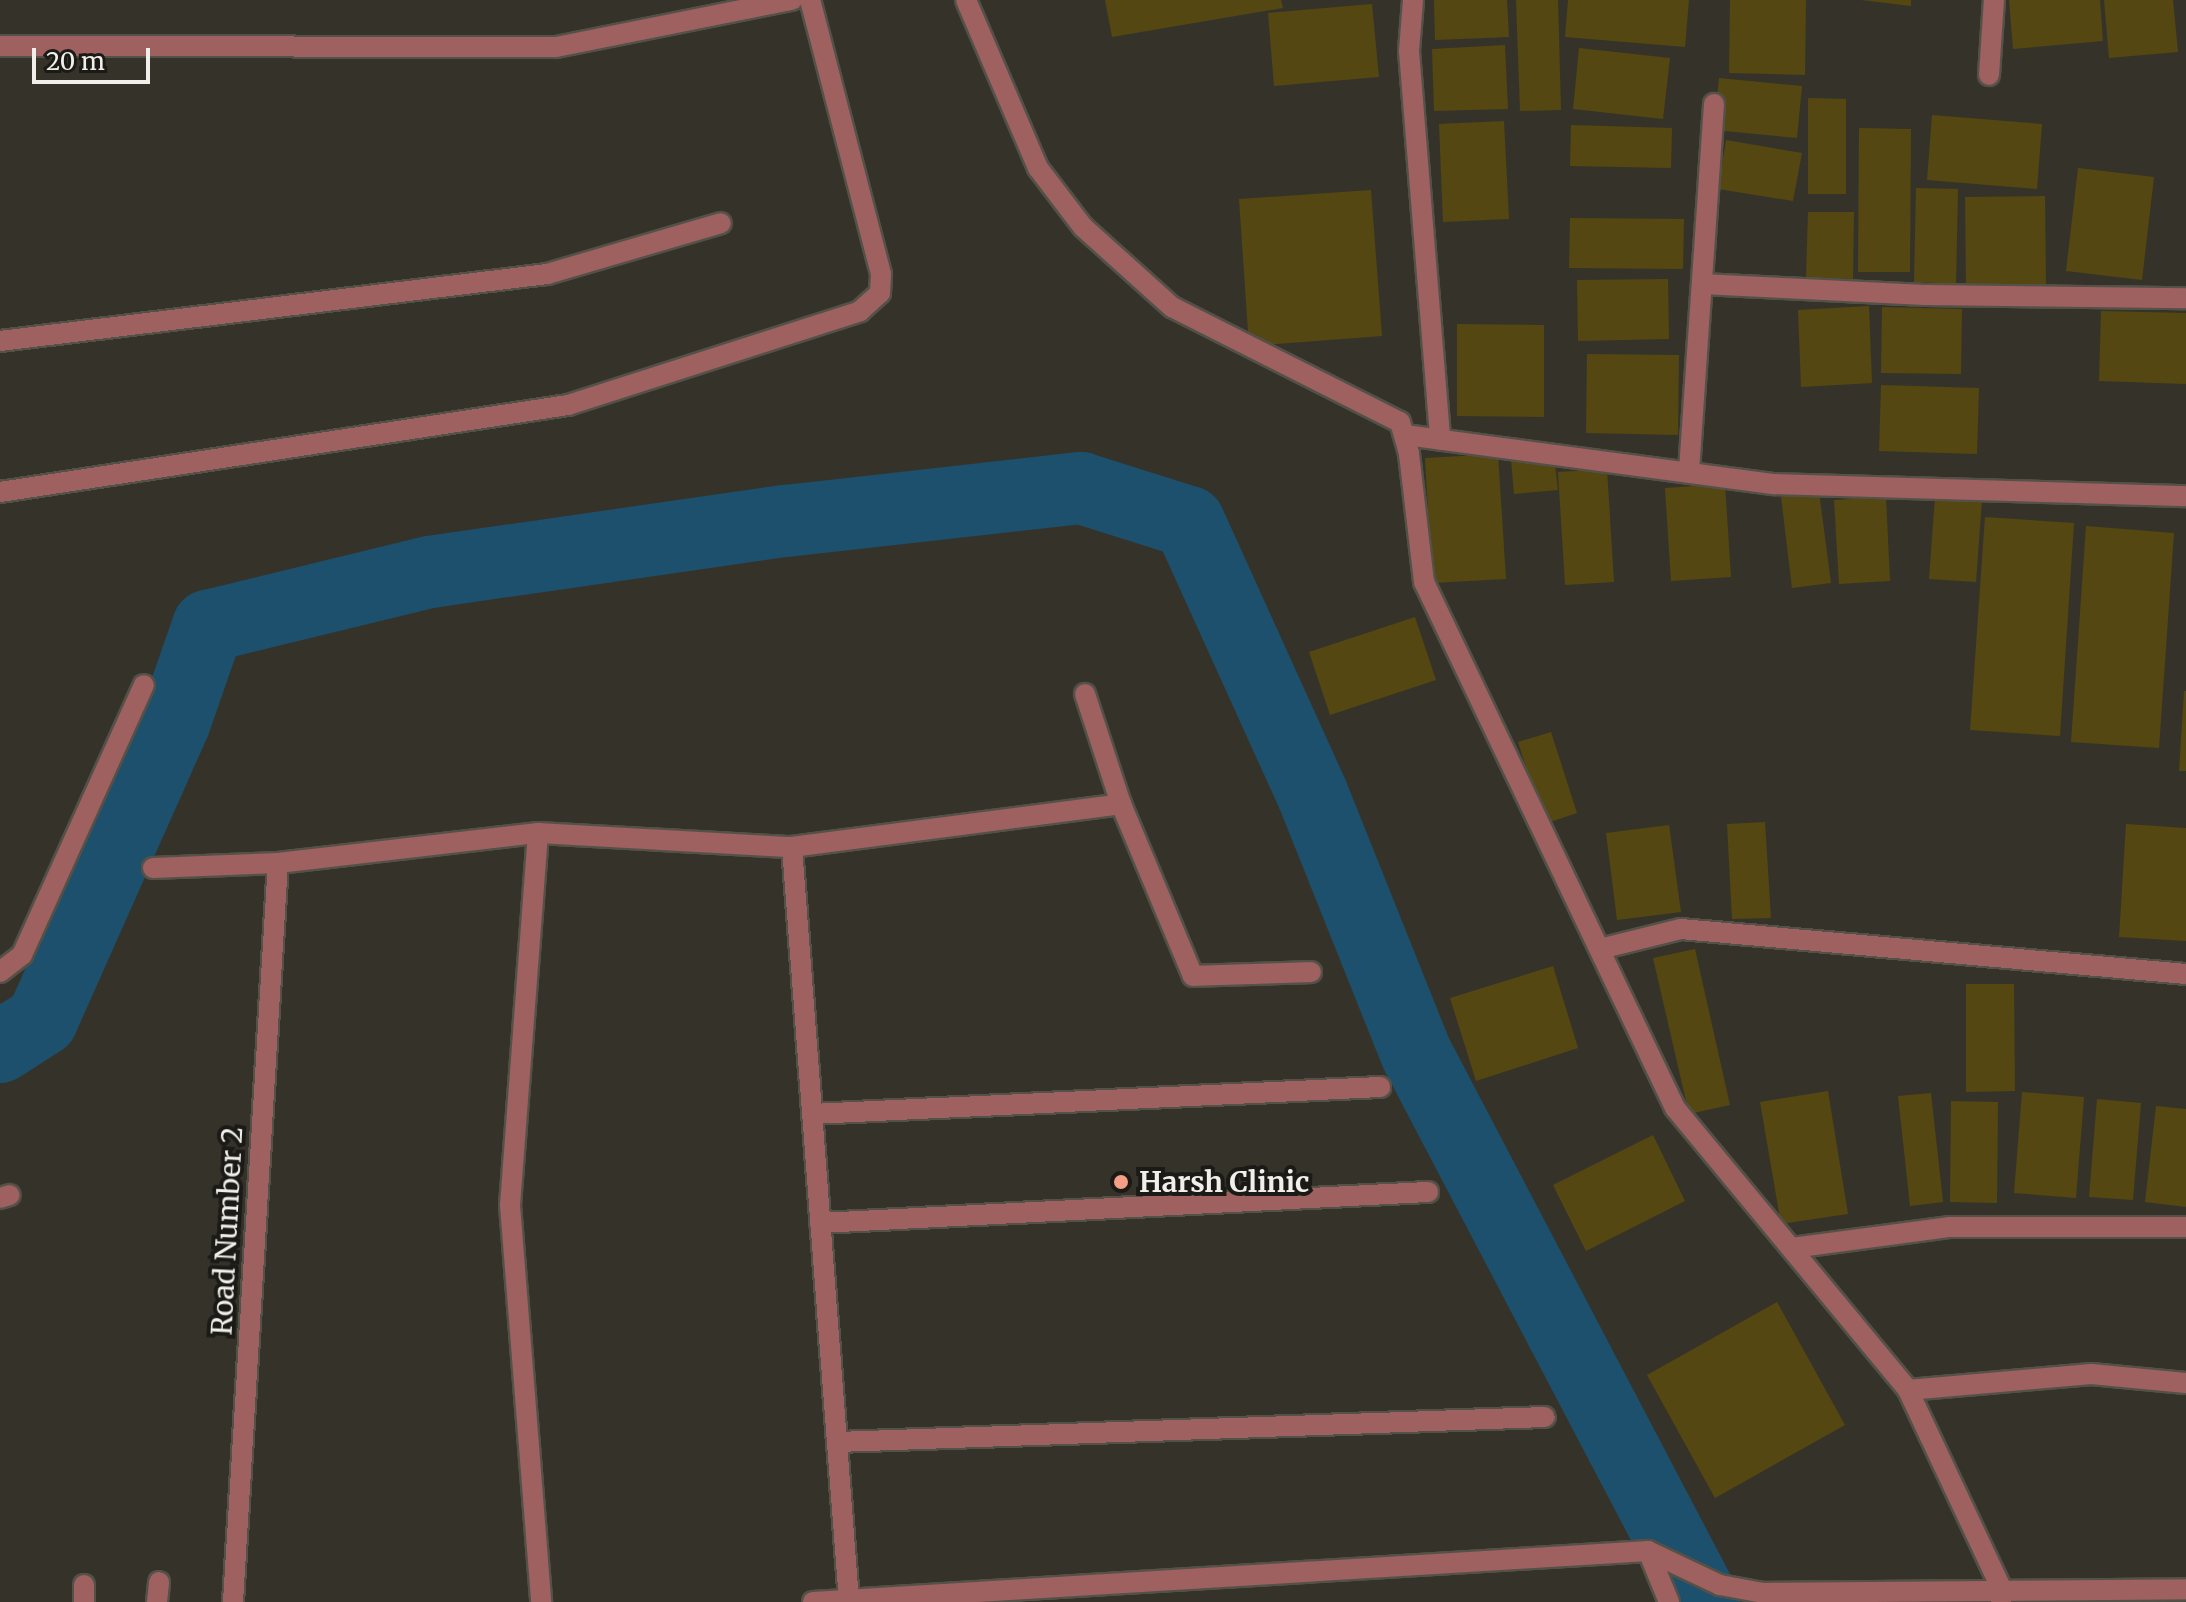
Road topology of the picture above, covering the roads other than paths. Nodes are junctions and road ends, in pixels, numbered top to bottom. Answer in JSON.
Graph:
{"nodes":[{"id":1,"x":792,"y":0,"type":"edge"},
{"id":2,"x":810,"y":0,"type":"edge"},
{"id":3,"x":966,"y":0,"type":"edge"},
{"id":4,"x":1413,"y":0,"type":"edge"},
{"id":5,"x":1994,"y":0,"type":"edge"},
{"id":6,"x":0,"y":46,"type":"edge"},
{"id":7,"x":1989,"y":75,"type":"dead end"},
{"id":8,"x":1714,"y":104,"type":"dead end"},
{"id":9,"x":721,"y":223,"type":"dead end"},
{"id":10,"x":1702,"y":284,"type":"junction"},
{"id":11,"x":2186,"y":298,"type":"edge"},
{"id":12,"x":0,"y":341,"type":"edge"},
{"id":13,"x":1405,"y":435,"type":"junction"},
{"id":14,"x":1440,"y":440,"type":"junction"},
{"id":15,"x":1689,"y":471,"type":"junction"},
{"id":16,"x":0,"y":492,"type":"edge"},
{"id":17,"x":2186,"y":496,"type":"edge"},
{"id":18,"x":144,"y":685,"type":"dead end"},
{"id":19,"x":1085,"y":694,"type":"dead end"},
{"id":20,"x":1121,"y":804,"type":"junction"},
{"id":21,"x":538,"y":833,"type":"junction"},
{"id":22,"x":792,"y":847,"type":"junction"},
{"id":23,"x":278,"y":863,"type":"junction"},
{"id":24,"x":153,"y":868,"type":"dead end"},
{"id":25,"x":1600,"y":949,"type":"junction"},
{"id":26,"x":0,"y":972,"type":"edge"},
{"id":27,"x":1311,"y":972,"type":"dead end"},
{"id":28,"x":2186,"y":974,"type":"edge"},
{"id":29,"x":1380,"y":1087,"type":"dead end"},
{"id":30,"x":812,"y":1114,"type":"junction"},
{"id":31,"x":1428,"y":1192,"type":"dead end"},
{"id":32,"x":820,"y":1223,"type":"junction"},
{"id":33,"x":2186,"y":1227,"type":"edge"},
{"id":34,"x":1792,"y":1248,"type":"junction"},
{"id":35,"x":2186,"y":1383,"type":"edge"},
{"id":36,"x":1908,"y":1390,"type":"junction"},
{"id":37,"x":1545,"y":1417,"type":"dead end"},
{"id":38,"x":837,"y":1442,"type":"junction"},
{"id":39,"x":1658,"y":1554,"type":"junction"},
{"id":40,"x":2186,"y":1589,"type":"edge"},
{"id":41,"x":2001,"y":1595,"type":"edge"},
{"id":42,"x":849,"y":1601,"type":"edge"},
{"id":43,"x":233,"y":1602,"type":"edge"},
{"id":44,"x":541,"y":1602,"type":"edge"},
{"id":45,"x":813,"y":1602,"type":"edge"},
{"id":46,"x":1669,"y":1602,"type":"edge"}],
"edges":[{"from":1,"to":6,"type":"street"},
{"from":2,"to":16,"type":"street"},
{"from":3,"to":13,"type":"street"},
{"from":4,"to":14,"type":"street"},
{"from":5,"to":7,"type":"street"},
{"from":8,"to":10,"type":"street"},
{"from":9,"to":12,"type":"street"},
{"from":10,"to":11,"type":"street"},
{"from":10,"to":15,"type":"street"},
{"from":13,"to":14,"type":"street"},
{"from":13,"to":25,"type":"street"},
{"from":14,"to":15,"type":"street"},
{"from":15,"to":17,"type":"street"},
{"from":18,"to":26,"type":"street"},
{"from":19,"to":20,"type":"street"},
{"from":20,"to":22,"type":"street"},
{"from":20,"to":27,"type":"street"},
{"from":21,"to":22,"type":"street"},
{"from":21,"to":23,"type":"street"},
{"from":21,"to":44,"type":"street"},
{"from":22,"to":30,"type":"street"},
{"from":23,"to":24,"type":"street"},
{"from":23,"to":43,"type":"street","name":"Road Number 2"},
{"from":25,"to":28,"type":"street"},
{"from":25,"to":34,"type":"street"},
{"from":29,"to":30,"type":"street"},
{"from":30,"to":32,"type":"street"},
{"from":31,"to":32,"type":"street"},
{"from":32,"to":38,"type":"street"},
{"from":33,"to":34,"type":"street"},
{"from":34,"to":36,"type":"street"},
{"from":35,"to":36,"type":"street"},
{"from":36,"to":41,"type":"street"},
{"from":37,"to":38,"type":"street"},
{"from":38,"to":42,"type":"street"},
{"from":39,"to":41,"type":"street"},
{"from":39,"to":42,"type":"street"},
{"from":39,"to":46,"type":"street"},
{"from":40,"to":41,"type":"street"},
{"from":42,"to":45,"type":"street"}]}
